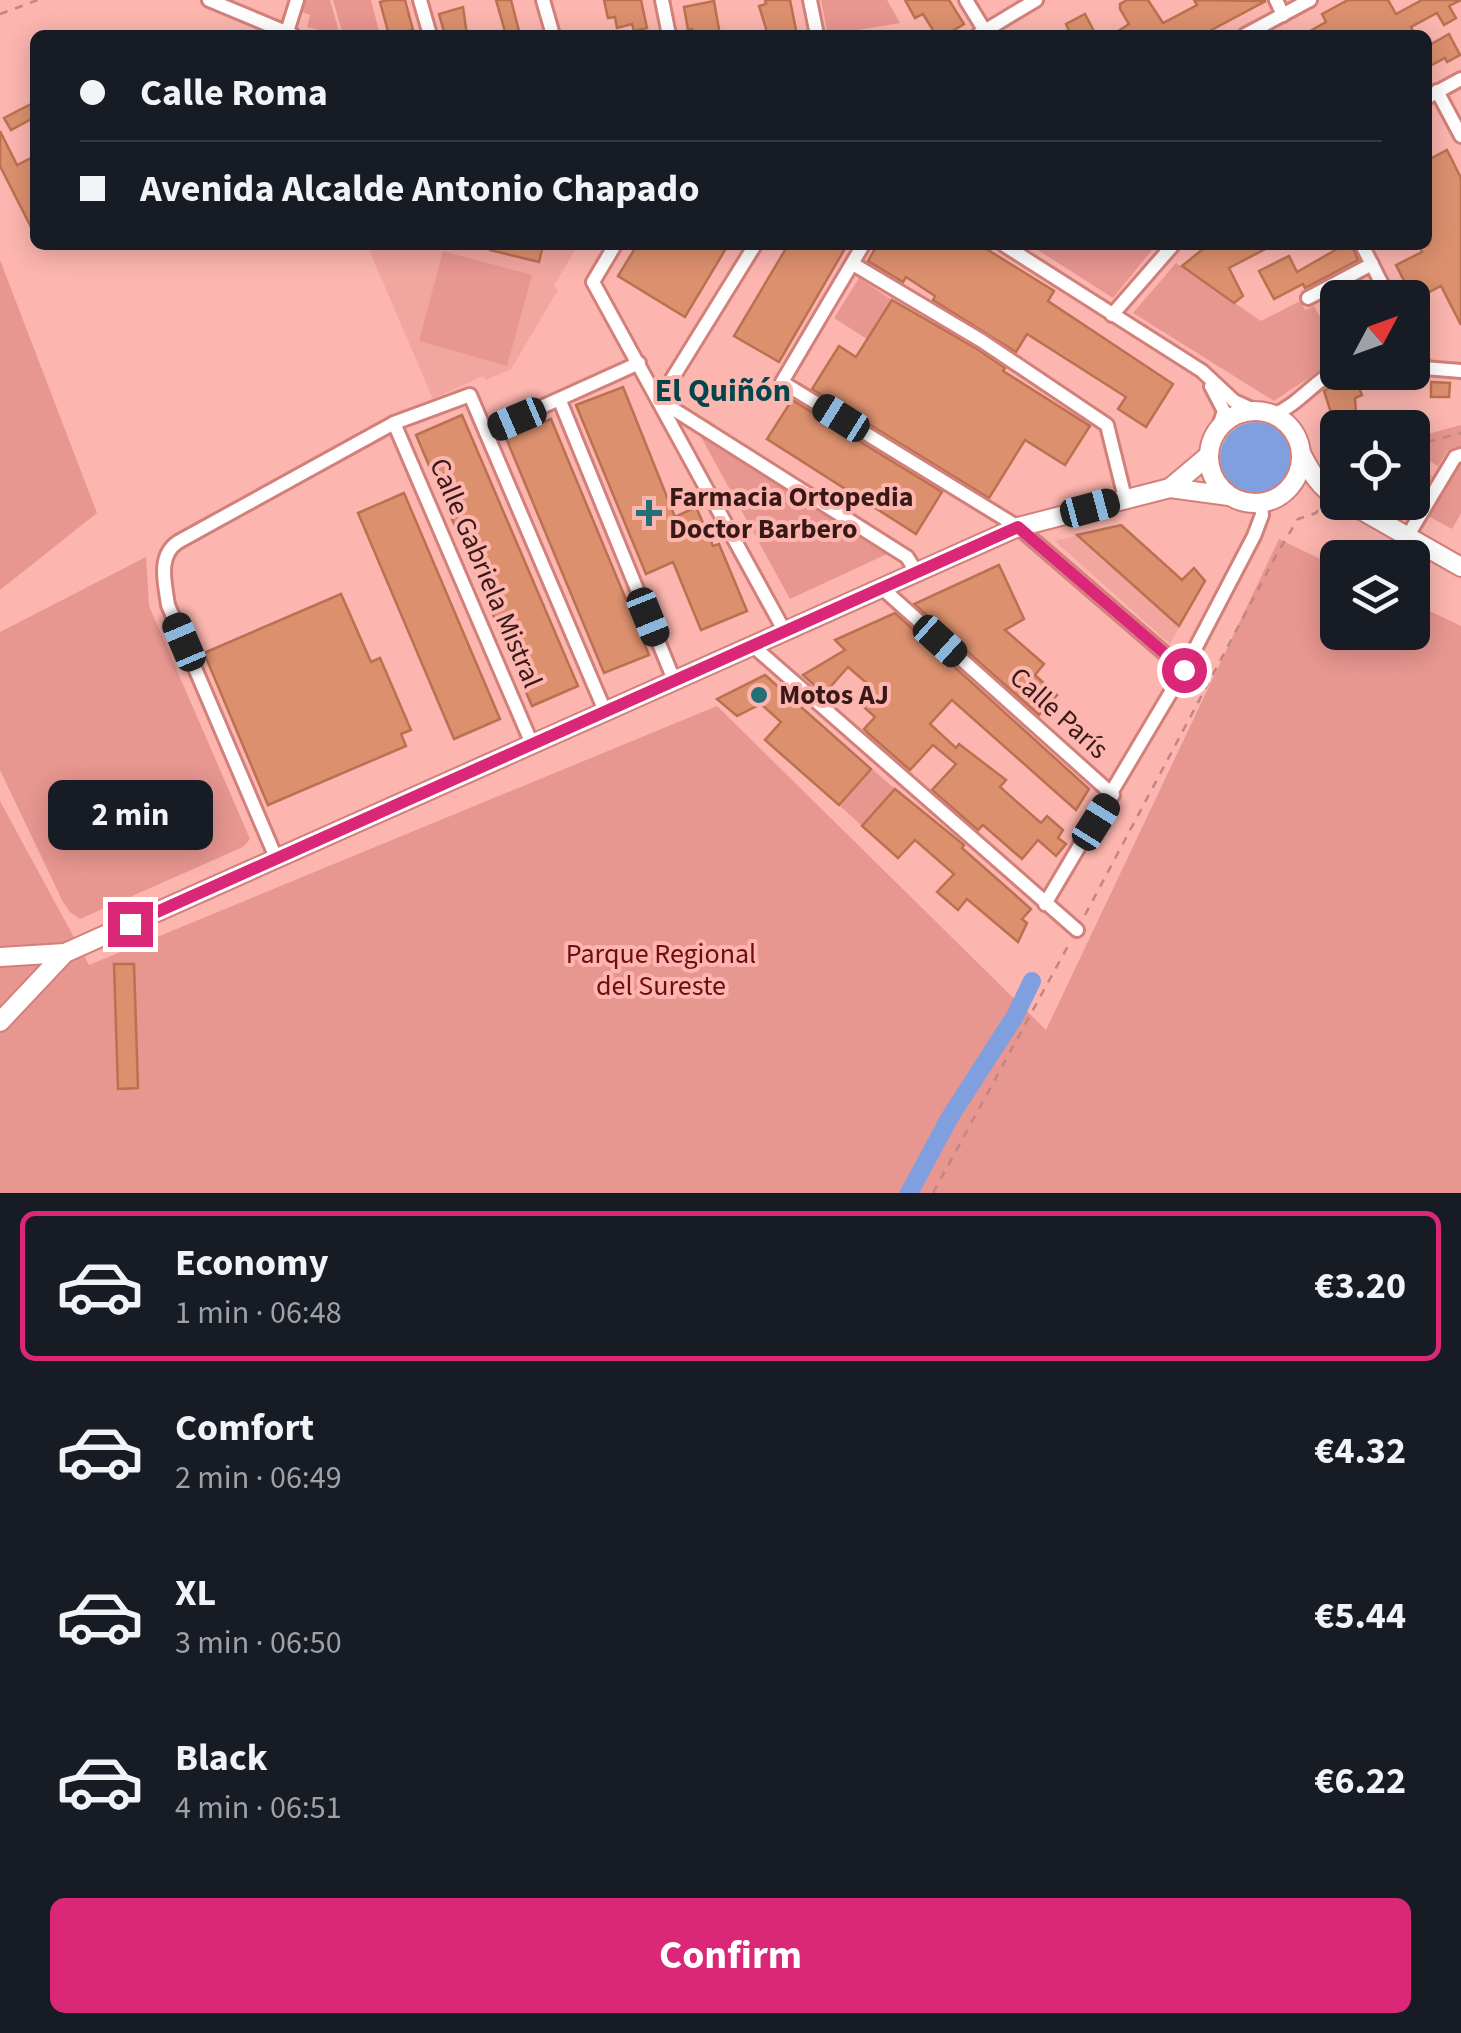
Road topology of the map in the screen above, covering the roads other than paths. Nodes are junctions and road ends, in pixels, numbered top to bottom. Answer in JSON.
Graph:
{"nodes":[{"id":1,"x":209,"y":0,"type":"edge"},
{"id":2,"x":297,"y":0,"type":"edge"},
{"id":3,"x":420,"y":0,"type":"edge"},
{"id":4,"x":544,"y":0,"type":"edge"},
{"id":5,"x":662,"y":0,"type":"edge"},
{"id":6,"x":810,"y":0,"type":"edge"},
{"id":7,"x":966,"y":0,"type":"edge"},
{"id":8,"x":1036,"y":0,"type":"edge"},
{"id":9,"x":1276,"y":0,"type":"edge"},
{"id":10,"x":1310,"y":0,"type":"edge"},
{"id":11,"x":1283,"y":14,"type":"junction"},
{"id":12,"x":280,"y":30,"type":"edge"},
{"id":13,"x":291,"y":30,"type":"edge"},
{"id":14,"x":429,"y":30,"type":"edge"},
{"id":15,"x":552,"y":30,"type":"edge"},
{"id":16,"x":668,"y":30,"type":"edge"},
{"id":17,"x":817,"y":30,"type":"edge"},
{"id":18,"x":980,"y":30,"type":"edge"},
{"id":19,"x":986,"y":30,"type":"edge"},
{"id":20,"x":1254,"y":30,"type":"edge"},
{"id":21,"x":1461,"y":79,"type":"edge"},
{"id":22,"x":1432,"y":94,"type":"edge"},
{"id":23,"x":1461,"y":136,"type":"edge"},
{"id":24,"x":612,"y":250,"type":"edge"},
{"id":25,"x":752,"y":250,"type":"edge"},
{"id":26,"x":860,"y":250,"type":"edge"},
{"id":27,"x":1012,"y":250,"type":"edge"},
{"id":28,"x":1170,"y":250,"type":"edge"},
{"id":29,"x":1365,"y":250,"type":"edge"},
{"id":30,"x":853,"y":264,"type":"junction"},
{"id":31,"x":1372,"y":264,"type":"junction"},
{"id":32,"x":1380,"y":280,"type":"edge"},
{"id":33,"x":1308,"y":298,"type":"dead end"},
{"id":34,"x":1112,"y":315,"type":"junction"},
{"id":35,"x":639,"y":364,"type":"junction"},
{"id":36,"x":1430,"y":368,"type":"edge"},
{"id":37,"x":1461,"y":371,"type":"edge"},
{"id":38,"x":1202,"y":372,"type":"junction"},
{"id":39,"x":1320,"y":380,"type":"edge"},
{"id":40,"x":660,"y":400,"type":"junction"},
{"id":41,"x":560,"y":401,"type":"junction"},
{"id":42,"x":1264,"y":413,"type":"junction"},
{"id":43,"x":394,"y":423,"type":"junction"},
{"id":44,"x":1218,"y":429,"type":"junction"},
{"id":45,"x":486,"y":432,"type":"junction"},
{"id":46,"x":1301,"y":452,"type":"junction"},
{"id":47,"x":1461,"y":455,"type":"edge"},
{"id":48,"x":1208,"y":456,"type":"junction"},
{"id":49,"x":1320,"y":482,"type":"edge"},
{"id":50,"x":1170,"y":488,"type":"junction"},
{"id":51,"x":1320,"y":495,"type":"edge"},
{"id":52,"x":1229,"y":496,"type":"junction"},
{"id":53,"x":1281,"y":496,"type":"junction"},
{"id":54,"x":1126,"y":498,"type":"junction"},
{"id":55,"x":1260,"y":504,"type":"junction"},
{"id":56,"x":1377,"y":520,"type":"edge"},
{"id":57,"x":1018,"y":527,"type":"junction"},
{"id":58,"x":1407,"y":537,"type":"junction"},
{"id":59,"x":1461,"y":567,"type":"edge"},
{"id":60,"x":916,"y":573,"type":"junction"},
{"id":61,"x":883,"y":589,"type":"junction"},
{"id":62,"x":785,"y":632,"type":"junction"},
{"id":63,"x":753,"y":646,"type":"junction"},
{"id":64,"x":1184,"y":670,"type":"junction"},
{"id":65,"x":674,"y":680,"type":"junction"},
{"id":66,"x":605,"y":711,"type":"junction"},
{"id":67,"x":532,"y":744,"type":"junction"},
{"id":68,"x":1113,"y":795,"type":"junction"},
{"id":69,"x":277,"y":860,"type":"junction"},
{"id":70,"x":1045,"y":904,"type":"junction"},
{"id":71,"x":1077,"y":930,"type":"road end"},
{"id":72,"x":65,"y":953,"type":"junction"},
{"id":73,"x":0,"y":957,"type":"edge"},
{"id":74,"x":0,"y":1022,"type":"edge"}],
"edges":[{"from":1,"to":12,"type":"street"},
{"from":2,"to":13,"type":"street"},
{"from":3,"to":14,"type":"street"},
{"from":4,"to":15,"type":"street"},
{"from":5,"to":16,"type":"street"},
{"from":6,"to":17,"type":"street"},
{"from":7,"to":18,"type":"street"},
{"from":8,"to":19,"type":"street"},
{"from":9,"to":11,"type":"street"},
{"from":10,"to":11,"type":"street"},
{"from":11,"to":20,"type":"street"},
{"from":21,"to":22,"type":"street"},
{"from":22,"to":23,"type":"street"},
{"from":24,"to":35,"type":"street"},
{"from":25,"to":40,"type":"street"},
{"from":26,"to":30,"type":"street"},
{"from":27,"to":34,"type":"street"},
{"from":28,"to":34,"type":"street"},
{"from":29,"to":31,"type":"street"},
{"from":30,"to":54,"type":"street"},
{"from":30,"to":57,"type":"street"},
{"from":31,"to":32,"type":"street"},
{"from":31,"to":33,"type":"street"},
{"from":34,"to":38,"type":"street"},
{"from":35,"to":40,"type":"street"},
{"from":35,"to":41,"type":"street"},
{"from":36,"to":37,"type":"street"},
{"from":38,"to":42,"type":"street"},
{"from":38,"to":44,"type":"street"},
{"from":39,"to":42,"type":"street"},
{"from":40,"to":60,"type":"street"},
{"from":40,"to":62,"type":"street"},
{"from":41,"to":45,"type":"street"},
{"from":41,"to":65,"type":"street"},
{"from":42,"to":44,"type":"main road"},
{"from":42,"to":46,"type":"main road"},
{"from":43,"to":45,"type":"street"},
{"from":43,"to":67,"type":"street","name":"Calle Gabriela Mistral"},
{"from":43,"to":69,"type":"street"},
{"from":44,"to":48,"type":"main road"},
{"from":45,"to":66,"type":"street"},
{"from":46,"to":49,"type":"main road"},
{"from":46,"to":53,"type":"main road"},
{"from":47,"to":58,"type":"street"},
{"from":48,"to":50,"type":"main road"},
{"from":48,"to":52,"type":"main road"},
{"from":50,"to":52,"type":"main road"},
{"from":50,"to":54,"type":"main road"},
{"from":51,"to":53,"type":"main road"},
{"from":52,"to":55,"type":"main road"},
{"from":53,"to":55,"type":"main road"},
{"from":54,"to":57,"type":"main road"},
{"from":55,"to":64,"type":"street"},
{"from":56,"to":58,"type":"main road"},
{"from":57,"to":60,"type":"main road"},
{"from":57,"to":64,"type":"street"},
{"from":58,"to":59,"type":"main road"},
{"from":60,"to":61,"type":"main road"},
{"from":61,"to":62,"type":"main road"},
{"from":61,"to":68,"type":"street","name":"Calle París"},
{"from":62,"to":63,"type":"main road"},
{"from":63,"to":65,"type":"main road"},
{"from":63,"to":70,"type":"street"},
{"from":64,"to":68,"type":"street"},
{"from":65,"to":66,"type":"main road"},
{"from":66,"to":67,"type":"main road"},
{"from":67,"to":69,"type":"main road"},
{"from":68,"to":70,"type":"street"},
{"from":69,"to":72,"type":"main road"},
{"from":70,"to":71,"type":"street"},
{"from":72,"to":73,"type":"main road"},
{"from":72,"to":74,"type":"main road"}]}
